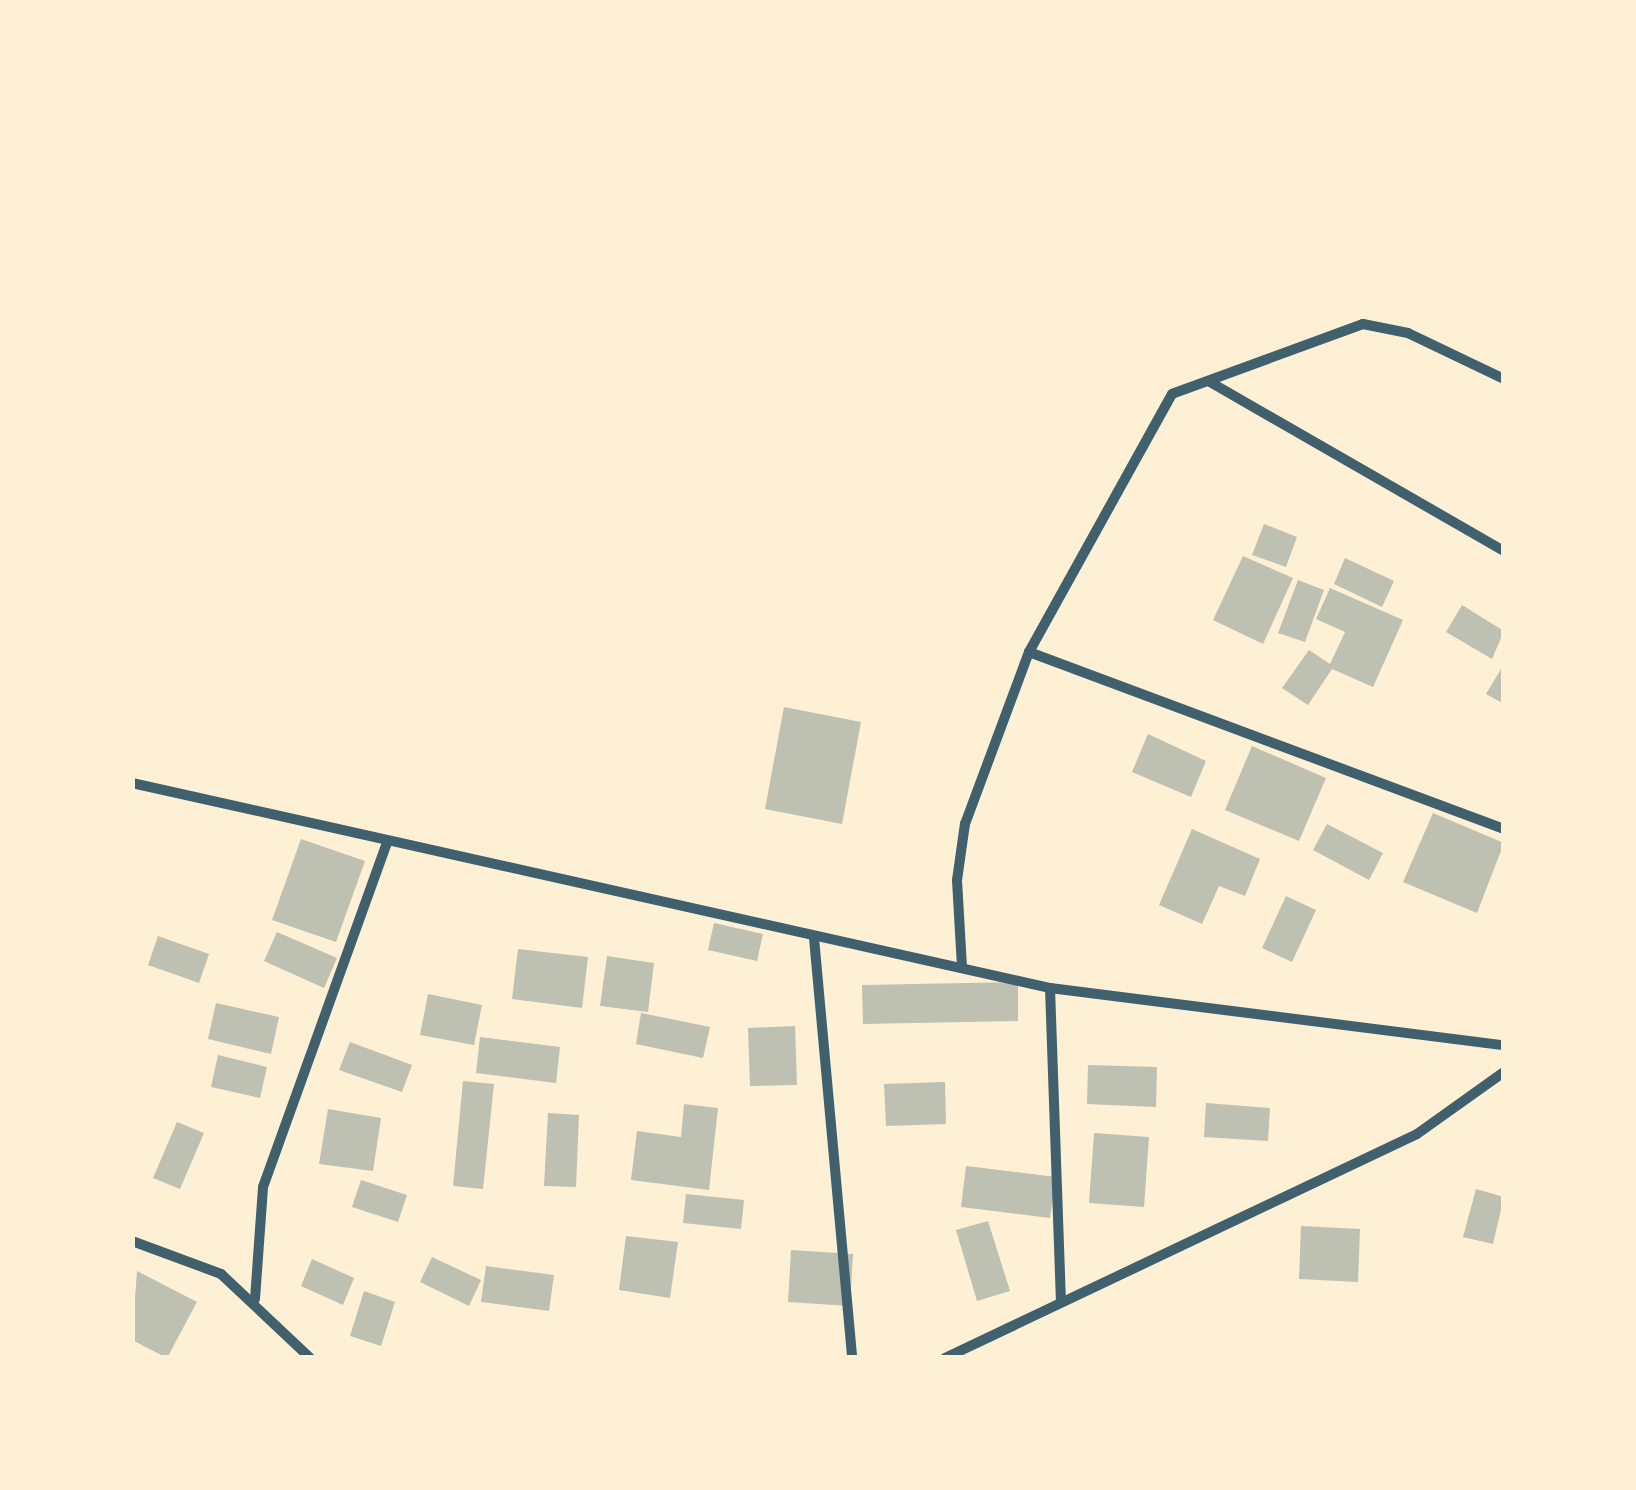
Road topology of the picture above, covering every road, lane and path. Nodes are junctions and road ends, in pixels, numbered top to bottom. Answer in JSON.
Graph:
{"nodes":[{"id":1,"x":1504,"y":379,"type":"edge"},
{"id":2,"x":1210,"y":382,"type":"junction"},
{"id":3,"x":1504,"y":551,"type":"edge"},
{"id":4,"x":1029,"y":652,"type":"junction"},
{"id":5,"x":132,"y":782,"type":"edge"},
{"id":6,"x":1504,"y":829,"type":"edge"},
{"id":7,"x":387,"y":842,"type":"junction"},
{"id":8,"x":814,"y":938,"type":"junction"},
{"id":9,"x":962,"y":967,"type":"junction"},
{"id":10,"x":1050,"y":988,"type":"junction"},
{"id":11,"x":1504,"y":1045,"type":"edge"},
{"id":12,"x":1504,"y":1072,"type":"edge"},
{"id":13,"x":132,"y":1241,"type":"edge"},
{"id":14,"x":255,"y":1299,"type":"junction"},
{"id":15,"x":1062,"y":1300,"type":"junction"},
{"id":16,"x":310,"y":1358,"type":"edge"},
{"id":17,"x":852,"y":1358,"type":"edge"},
{"id":18,"x":945,"y":1358,"type":"edge"}],
"edges":[{"from":1,"to":2,"type":"street"},
{"from":2,"to":3,"type":"street"},
{"from":2,"to":4,"type":"street"},
{"from":4,"to":6,"type":"street"},
{"from":4,"to":9,"type":"street"},
{"from":5,"to":7,"type":"street"},
{"from":7,"to":8,"type":"street"},
{"from":7,"to":14,"type":"street"},
{"from":8,"to":9,"type":"street"},
{"from":8,"to":17,"type":"street"},
{"from":9,"to":10,"type":"street"},
{"from":10,"to":11,"type":"street"},
{"from":10,"to":15,"type":"street"},
{"from":12,"to":15,"type":"street"},
{"from":13,"to":14,"type":"street"},
{"from":14,"to":16,"type":"street"},
{"from":15,"to":18,"type":"street"}]}
